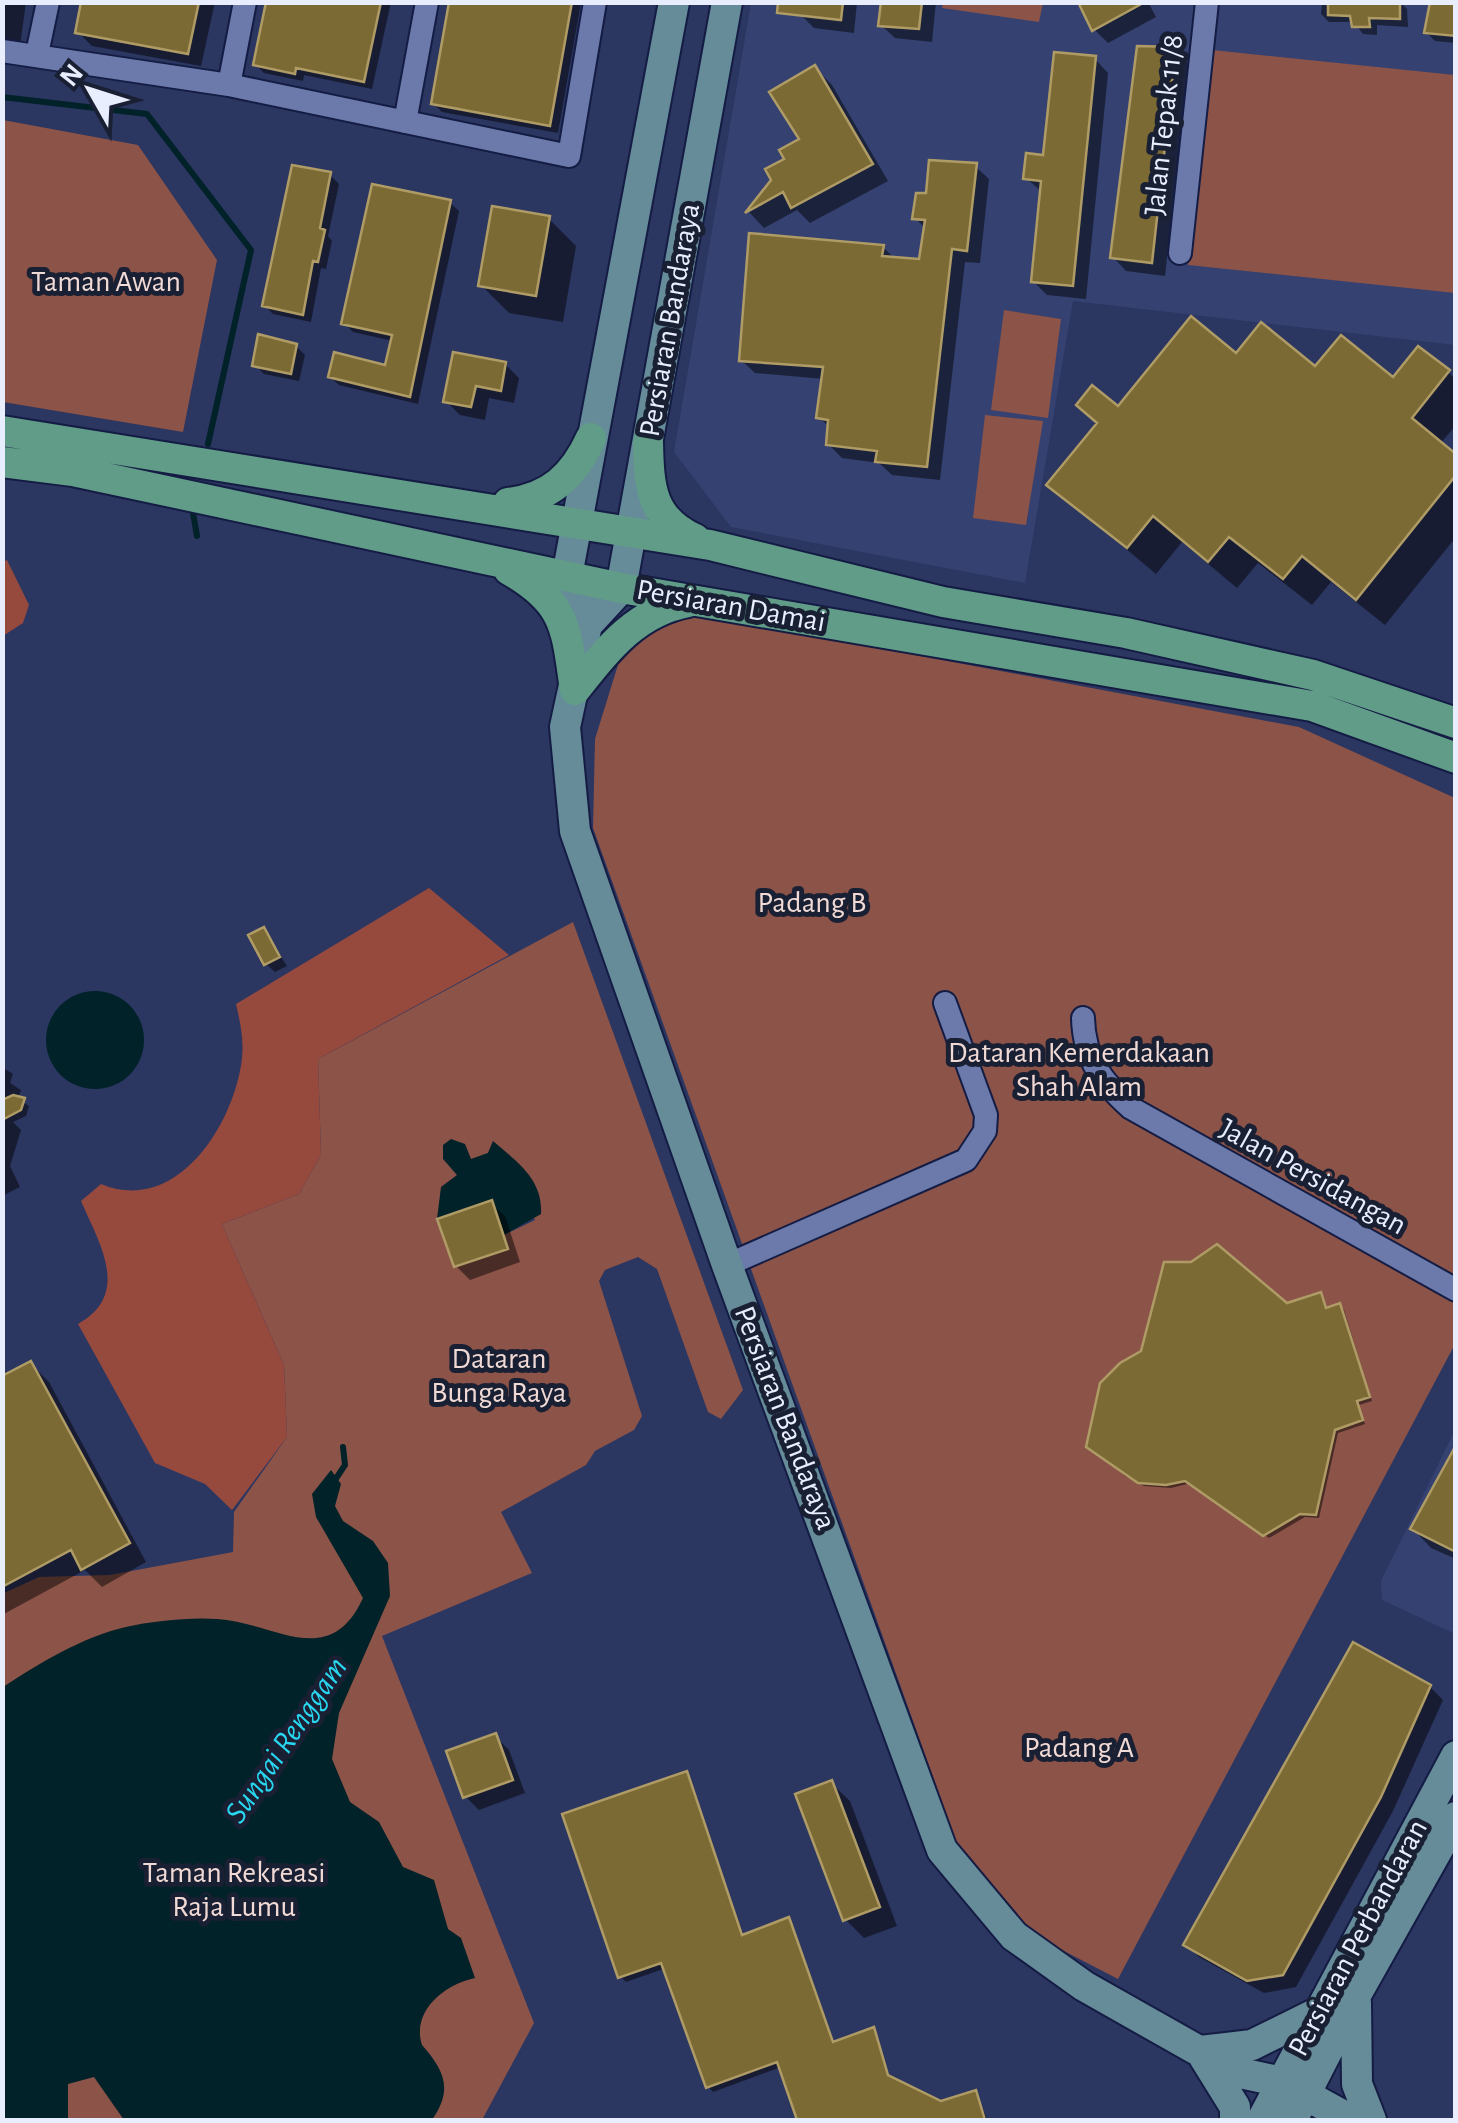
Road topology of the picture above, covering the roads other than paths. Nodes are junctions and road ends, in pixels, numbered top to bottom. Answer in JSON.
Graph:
{"nodes":[{"id":1,"x":48,"y":2,"type":"edge"},
{"id":2,"x":245,"y":2,"type":"edge"},
{"id":3,"x":428,"y":2,"type":"edge"},
{"id":4,"x":595,"y":2,"type":"edge"},
{"id":5,"x":674,"y":2,"type":"edge"},
{"id":6,"x":727,"y":2,"type":"edge"},
{"id":7,"x":1207,"y":2,"type":"edge"},
{"id":8,"x":2,"y":52,"type":"edge"},
{"id":9,"x":37,"y":54,"type":"junction"},
{"id":10,"x":230,"y":85,"type":"junction"},
{"id":11,"x":404,"y":122,"type":"junction"},
{"id":12,"x":1180,"y":253,"type":"dead end"},
{"id":13,"x":2,"y":431,"type":"edge"},
{"id":14,"x":591,"y":438,"type":"junction"},
{"id":15,"x":648,"y":444,"type":"junction"},
{"id":16,"x":2,"y":462,"type":"edge"},
{"id":17,"x":480,"y":506,"type":"junction"},
{"id":18,"x":576,"y":521,"type":"junction"},
{"id":19,"x":631,"y":532,"type":"junction"},
{"id":20,"x":710,"y":545,"type":"junction"},
{"id":21,"x":488,"y":558,"type":"junction"},
{"id":22,"x":566,"y":576,"type":"junction"},
{"id":23,"x":621,"y":588,"type":"junction"},
{"id":24,"x":695,"y":601,"type":"junction"},
{"id":25,"x":587,"y":624,"type":"junction"},
{"id":26,"x":576,"y":690,"type":"junction"},
{"id":27,"x":1456,"y":723,"type":"edge"},
{"id":28,"x":1456,"y":758,"type":"edge"},
{"id":29,"x":946,"y":1003,"type":"dead end"},
{"id":30,"x":1083,"y":1018,"type":"dead end"},
{"id":31,"x":727,"y":1264,"type":"junction"},
{"id":32,"x":1456,"y":1290,"type":"edge"},
{"id":33,"x":1456,"y":1756,"type":"edge"},
{"id":34,"x":1456,"y":1816,"type":"edge"},
{"id":35,"x":1356,"y":1994,"type":"junction"},
{"id":36,"x":1320,"y":2011,"type":"junction"},
{"id":37,"x":1200,"y":2051,"type":"junction"},
{"id":38,"x":1283,"y":2108,"type":"edge"},
{"id":39,"x":1234,"y":2120,"type":"edge"},
{"id":40,"x":1351,"y":2120,"type":"edge"},
{"id":41,"x":1371,"y":2120,"type":"edge"}],
"edges":[{"from":1,"to":9,"type":"street"},
{"from":2,"to":10,"type":"street"},
{"from":3,"to":11,"type":"street"},
{"from":4,"to":11,"type":"street"},
{"from":5,"to":14,"type":"main road","name":"Persiaran Bandaraya"},
{"from":6,"to":15,"type":"main road","name":"Persiaran Bandaraya"},
{"from":7,"to":12,"type":"street","name":"Jalan Tepak 11/8"},
{"from":8,"to":9,"type":"street"},
{"from":9,"to":10,"type":"street"},
{"from":10,"to":11,"type":"street"},
{"from":13,"to":17,"type":"main road","name":"Persiaran Damai"},
{"from":14,"to":17,"type":"main road"},
{"from":14,"to":18,"type":"main road","name":"Persiaran Bandaraya"},
{"from":15,"to":19,"type":"main road","name":"Persiaran Bandaraya"},
{"from":15,"to":20,"type":"main road"},
{"from":16,"to":21,"type":"main road","name":"Persiaran Damai"},
{"from":17,"to":18,"type":"main road","name":"Persiaran Damai"},
{"from":18,"to":19,"type":"main road","name":"Persiaran Damai"},
{"from":18,"to":22,"type":"main road","name":"Persiaran Bandaraya"},
{"from":19,"to":20,"type":"main road","name":"Persiaran Damai"},
{"from":19,"to":23,"type":"main road","name":"Persiaran Bandaraya"},
{"from":20,"to":27,"type":"main road","name":"Persiaran Damai"},
{"from":21,"to":22,"type":"main road","name":"Persiaran Damai"},
{"from":21,"to":26,"type":"main road"},
{"from":22,"to":23,"type":"main road","name":"Persiaran Damai"},
{"from":22,"to":25,"type":"main road"},
{"from":23,"to":24,"type":"main road","name":"Persiaran Damai"},
{"from":23,"to":25,"type":"main road"},
{"from":24,"to":26,"type":"main road"},
{"from":24,"to":28,"type":"main road","name":"Persiaran Damai"},
{"from":25,"to":26,"type":"main road","name":"Persiaran Bandaraya"},
{"from":26,"to":31,"type":"main road","name":"Persiaran Bandaraya"},
{"from":29,"to":31,"type":"street"},
{"from":30,"to":32,"type":"street","name":"Jalan Persidangan"},
{"from":31,"to":37,"type":"main road","name":"Persiaran Bandaraya"},
{"from":33,"to":36,"type":"main road","name":"Persiaran Perbandaran"},
{"from":34,"to":35,"type":"main road","name":"Persiaran Perbandaran"},
{"from":35,"to":38,"type":"main road","name":"Persiaran Perbandaran"},
{"from":35,"to":41,"type":"main road"},
{"from":36,"to":37,"type":"main road"},
{"from":36,"to":38,"type":"main road","name":"Persiaran Perbandaran"},
{"from":37,"to":38,"type":"main road","name":"Persiaran Bandaraya"},
{"from":37,"to":39,"type":"main road"},
{"from":38,"to":40,"type":"main road","name":"Persiaran Bandaraya"}]}
